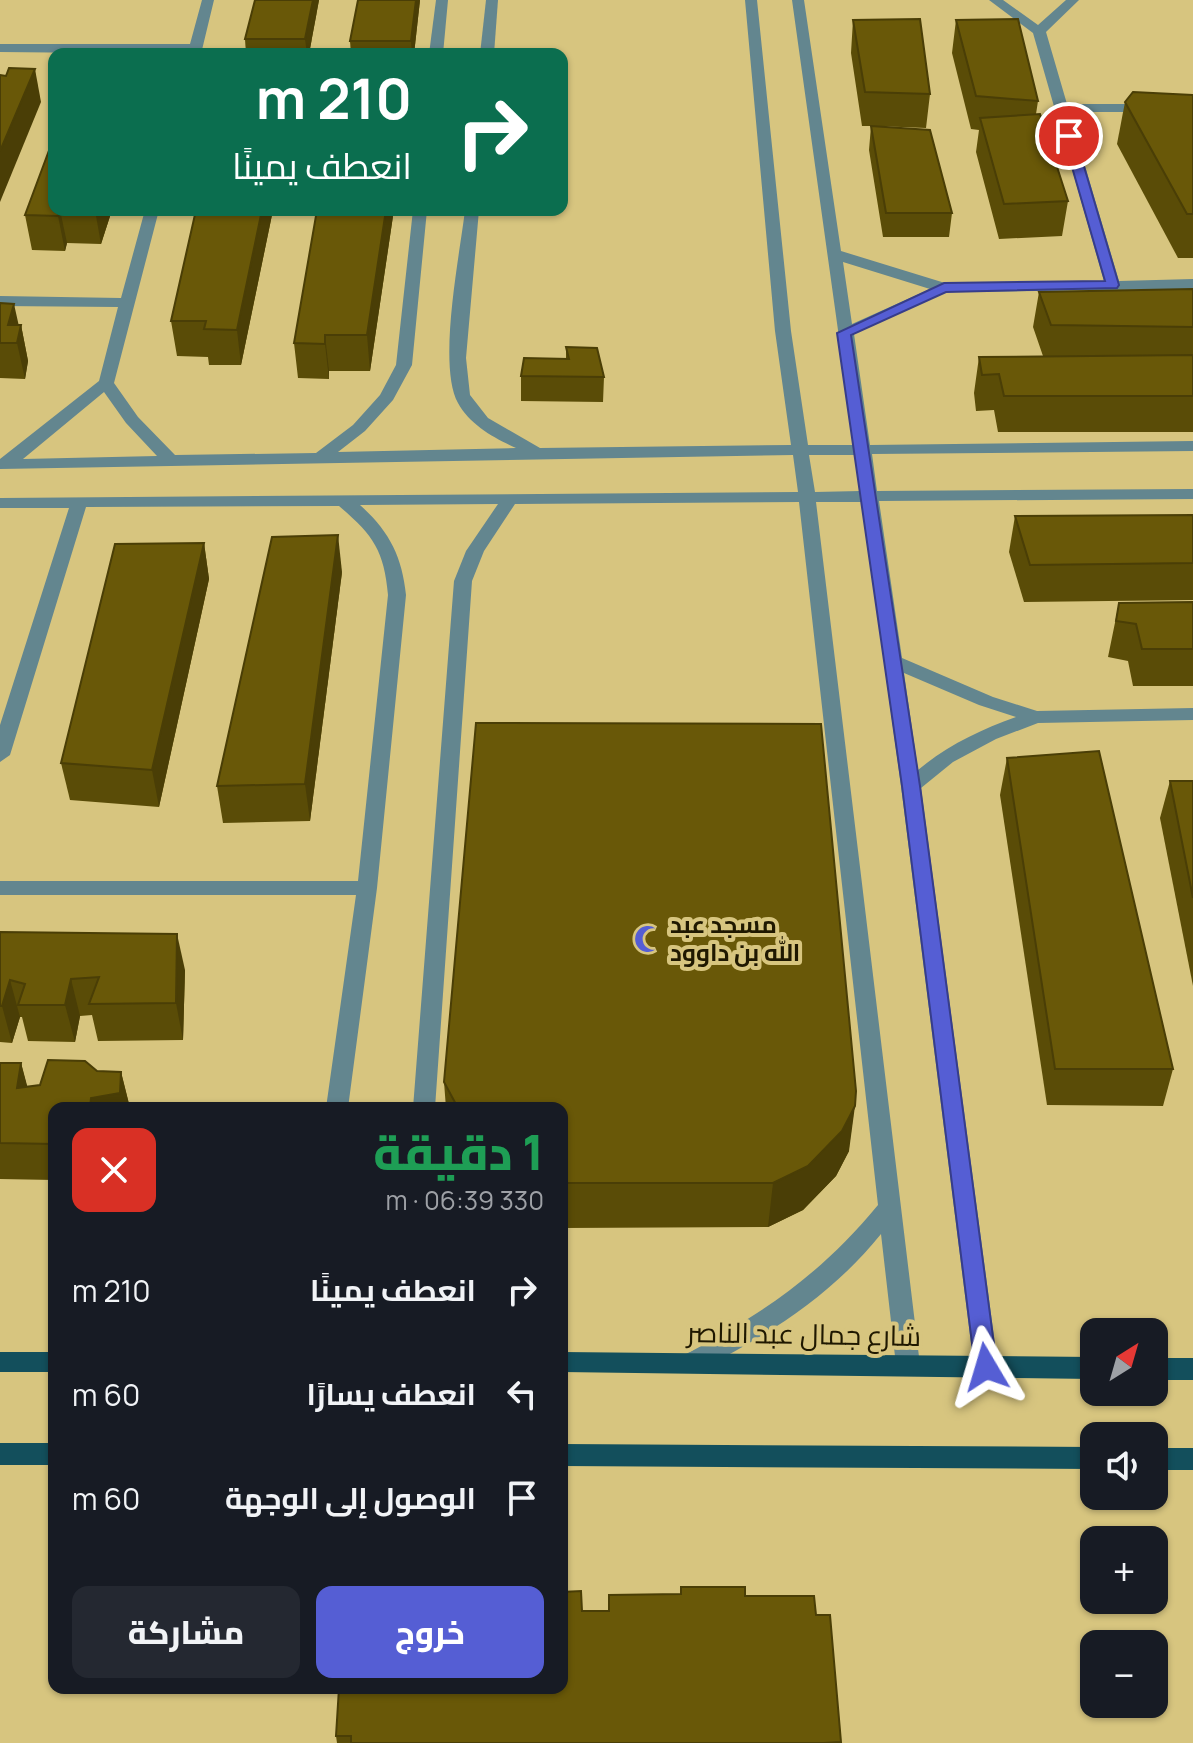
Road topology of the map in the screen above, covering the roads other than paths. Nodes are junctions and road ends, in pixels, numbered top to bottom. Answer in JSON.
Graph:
{"nodes":[{"id":1,"x":208,"y":0,"type":"edge"},
{"id":2,"x":442,"y":0,"type":"edge"},
{"id":3,"x":492,"y":0,"type":"edge"},
{"id":4,"x":751,"y":0,"type":"edge"},
{"id":5,"x":798,"y":0,"type":"edge"},
{"id":6,"x":995,"y":0,"type":"edge"},
{"id":7,"x":1073,"y":0,"type":"edge"},
{"id":8,"x":1039,"y":31,"type":"junction"},
{"id":9,"x":0,"y":48,"type":"edge"},
{"id":10,"x":195,"y":48,"type":"edge"},
{"id":11,"x":437,"y":48,"type":"edge"},
{"id":12,"x":488,"y":48,"type":"edge"},
{"id":13,"x":48,"y":49,"type":"edge"},
{"id":14,"x":1061,"y":108,"type":"junction"},
{"id":15,"x":1193,"y":108,"type":"edge"},
{"id":16,"x":150,"y":216,"type":"edge"},
{"id":17,"x":419,"y":216,"type":"edge"},
{"id":18,"x":471,"y":216,"type":"edge"},
{"id":19,"x":832,"y":252,"type":"junction"},
{"id":20,"x":1193,"y":284,"type":"edge"},
{"id":21,"x":1113,"y":285,"type":"junction"},
{"id":22,"x":944,"y":288,"type":"junction"},
{"id":23,"x":0,"y":301,"type":"edge"},
{"id":24,"x":127,"y":303,"type":"junction"},
{"id":25,"x":844,"y":333,"type":"junction"},
{"id":26,"x":106,"y":383,"type":"junction"},
{"id":27,"x":1193,"y":446,"type":"edge"},
{"id":28,"x":862,"y":450,"type":"junction"},
{"id":29,"x":799,"y":451,"type":"junction"},
{"id":30,"x":537,"y":453,"type":"junction"},
{"id":31,"x":321,"y":457,"type":"junction"},
{"id":32,"x":171,"y":461,"type":"junction"},
{"id":33,"x":3,"y":464,"type":"edge"},
{"id":34,"x":1193,"y":494,"type":"edge"},
{"id":35,"x":807,"y":497,"type":"junction"},
{"id":36,"x":869,"y":497,"type":"junction"},
{"id":37,"x":511,"y":498,"type":"junction"},
{"id":38,"x":343,"y":500,"type":"junction"},
{"id":39,"x":79,"y":502,"type":"junction"},
{"id":40,"x":0,"y":503,"type":"edge"},
{"id":41,"x":893,"y":661,"type":"junction"},
{"id":42,"x":1193,"y":714,"type":"edge"},
{"id":43,"x":1036,"y":717,"type":"junction"},
{"id":44,"x":4,"y":728,"type":"edge"},
{"id":45,"x":0,"y":755,"type":"edge"},
{"id":46,"x":911,"y":786,"type":"junction"},
{"id":47,"x":0,"y":888,"type":"edge"},
{"id":48,"x":367,"y":888,"type":"junction"},
{"id":49,"x":338,"y":1102,"type":"edge"},
{"id":50,"x":424,"y":1102,"type":"edge"},
{"id":51,"x":890,"y":1207,"type":"junction"},
{"id":52,"x":0,"y":1362,"type":"edge"},
{"id":53,"x":48,"y":1362,"type":"edge"},
{"id":54,"x":568,"y":1362,"type":"edge"},
{"id":55,"x":693,"y":1362,"type":"junction"},
{"id":56,"x":908,"y":1365,"type":"junction"},
{"id":57,"x":986,"y":1367,"type":"junction"},
{"id":58,"x":1080,"y":1368,"type":"edge"},
{"id":59,"x":1168,"y":1369,"type":"edge"},
{"id":60,"x":1193,"y":1369,"type":"edge"},
{"id":61,"x":0,"y":1454,"type":"edge"},
{"id":62,"x":48,"y":1454,"type":"edge"},
{"id":63,"x":568,"y":1455,"type":"edge"},
{"id":64,"x":1080,"y":1458,"type":"edge"},
{"id":65,"x":1168,"y":1459,"type":"edge"},
{"id":66,"x":1193,"y":1459,"type":"edge"}],
"edges":[{"from":1,"to":10,"type":"street"},
{"from":2,"to":11,"type":"street"},
{"from":3,"to":12,"type":"street"},
{"from":4,"to":29,"type":"street"},
{"from":5,"to":19,"type":"street"},
{"from":6,"to":8,"type":"street"},
{"from":7,"to":8,"type":"street"},
{"from":8,"to":14,"type":"street"},
{"from":9,"to":13,"type":"street"},
{"from":14,"to":15,"type":"street"},
{"from":14,"to":21,"type":"street"},
{"from":16,"to":24,"type":"street"},
{"from":17,"to":31,"type":"street"},
{"from":18,"to":30,"type":"street"},
{"from":19,"to":22,"type":"street"},
{"from":19,"to":25,"type":"street"},
{"from":20,"to":21,"type":"street"},
{"from":21,"to":22,"type":"street"},
{"from":22,"to":25,"type":"street"},
{"from":23,"to":24,"type":"street"},
{"from":24,"to":26,"type":"street"},
{"from":25,"to":28,"type":"street"},
{"from":26,"to":32,"type":"street"},
{"from":26,"to":33,"type":"street"},
{"from":27,"to":28,"type":"street"},
{"from":28,"to":29,"type":"street"},
{"from":28,"to":36,"type":"street"},
{"from":29,"to":30,"type":"street"},
{"from":29,"to":35,"type":"street"},
{"from":30,"to":31,"type":"street"},
{"from":31,"to":32,"type":"street"},
{"from":32,"to":33,"type":"street"},
{"from":34,"to":36,"type":"street"},
{"from":35,"to":36,"type":"street"},
{"from":35,"to":37,"type":"street"},
{"from":35,"to":51,"type":"street"},
{"from":36,"to":41,"type":"street"},
{"from":37,"to":38,"type":"street"},
{"from":37,"to":50,"type":"street"},
{"from":38,"to":39,"type":"street"},
{"from":38,"to":48,"type":"street"},
{"from":39,"to":40,"type":"street"},
{"from":39,"to":44,"type":"street"},
{"from":41,"to":43,"type":"street"},
{"from":41,"to":46,"type":"street"},
{"from":42,"to":43,"type":"street"},
{"from":43,"to":46,"type":"street"},
{"from":44,"to":45,"type":"street"},
{"from":46,"to":57,"type":"street"},
{"from":47,"to":48,"type":"street"},
{"from":48,"to":49,"type":"street"},
{"from":51,"to":55,"type":"street"},
{"from":51,"to":56,"type":"street"},
{"from":52,"to":53,"type":"main road"},
{"from":54,"to":55,"type":"main road","name":"شارع جمال عبد الناصر"},
{"from":55,"to":56,"type":"main road","name":"شارع جمال عبد الناصر"},
{"from":56,"to":57,"type":"main road","name":"شارع جمال عبد الناصر"},
{"from":57,"to":58,"type":"main road","name":"شارع جمال عبد الناصر"},
{"from":59,"to":60,"type":"main road"},
{"from":61,"to":62,"type":"main road"},
{"from":63,"to":64,"type":"main road"},
{"from":65,"to":66,"type":"main road"}]}
